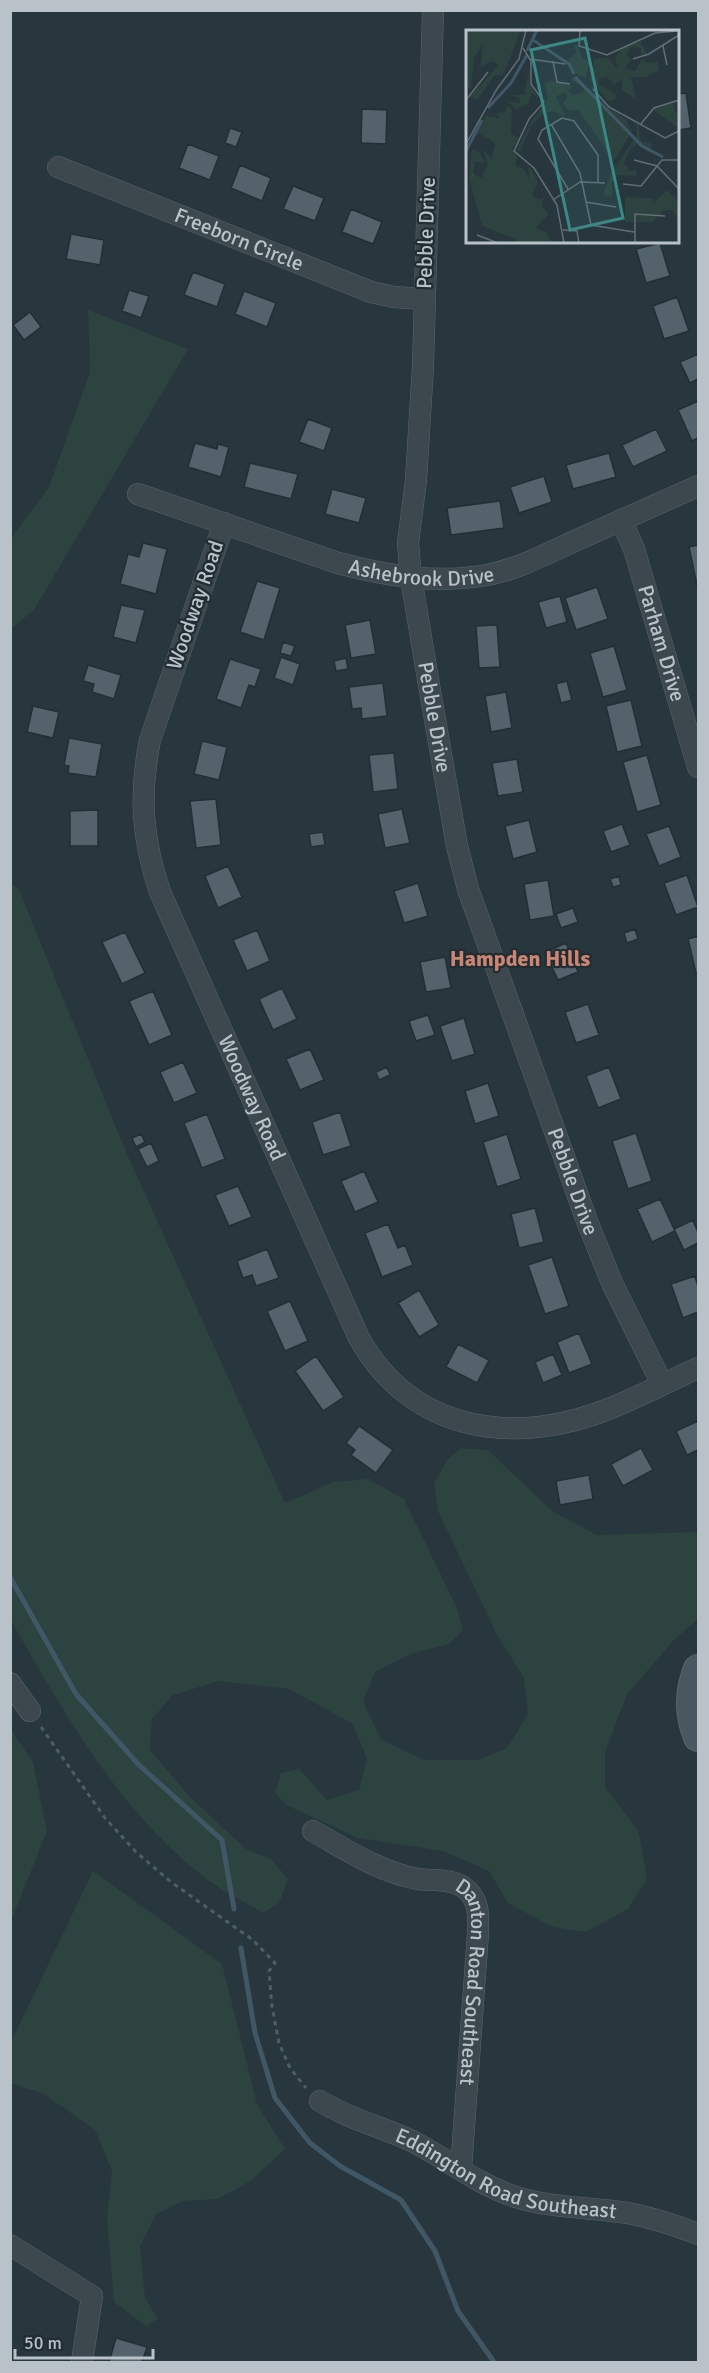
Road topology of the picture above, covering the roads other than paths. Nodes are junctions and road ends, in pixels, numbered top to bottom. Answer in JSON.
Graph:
{"nodes":[{"id":1,"x":433,"y":10,"type":"edge"},
{"id":2,"x":58,"y":167,"type":"dead end"},
{"id":3,"x":424,"y":299,"type":"junction"},
{"id":4,"x":699,"y":486,"type":"edge"},
{"id":5,"x":138,"y":494,"type":"dead end"},
{"id":6,"x":621,"y":520,"type":"junction"},
{"id":7,"x":224,"y":523,"type":"junction"},
{"id":8,"x":411,"y":578,"type":"junction"},
{"id":9,"x":699,"y":767,"type":"edge"},
{"id":10,"x":699,"y":1368,"type":"edge"},
{"id":11,"x":662,"y":1384,"type":"junction"},
{"id":12,"x":699,"y":1669,"type":"edge"},
{"id":13,"x":10,"y":1683,"type":"edge"},
{"id":14,"x":30,"y":1712,"type":"road end"},
{"id":15,"x":699,"y":1737,"type":"edge"},
{"id":16,"x":313,"y":1831,"type":"dead end"},
{"id":17,"x":320,"y":2101,"type":"road end"},
{"id":18,"x":461,"y":2169,"type":"junction"},
{"id":19,"x":699,"y":2235,"type":"edge"},
{"id":20,"x":10,"y":2245,"type":"edge"},
{"id":21,"x":82,"y":2362,"type":"edge"}],
"edges":[{"from":1,"to":3,"type":"street","name":"Pebble Drive"},
{"from":2,"to":3,"type":"street","name":"Freeborn Circle"},
{"from":3,"to":8,"type":"street","name":"Pebble Drive"},
{"from":4,"to":6,"type":"street","name":"Ashebrook Drive"},
{"from":5,"to":7,"type":"street","name":"Ashebrook Drive"},
{"from":6,"to":8,"type":"street","name":"Ashebrook Drive"},
{"from":6,"to":9,"type":"street","name":"Parham Drive"},
{"from":7,"to":8,"type":"street","name":"Ashebrook Drive"},
{"from":7,"to":11,"type":"street","name":"Woodway Road"},
{"from":8,"to":11,"type":"street","name":"Pebble Drive"},
{"from":10,"to":11,"type":"street"},
{"from":12,"to":15,"type":"street"},
{"from":13,"to":14,"type":"street"},
{"from":16,"to":18,"type":"street","name":"Danton Road Southeast"},
{"from":17,"to":18,"type":"street","name":"Eddington Road Southeast"},
{"from":18,"to":19,"type":"street","name":"Eddington Road Southeast"},
{"from":20,"to":21,"type":"street"}]}
